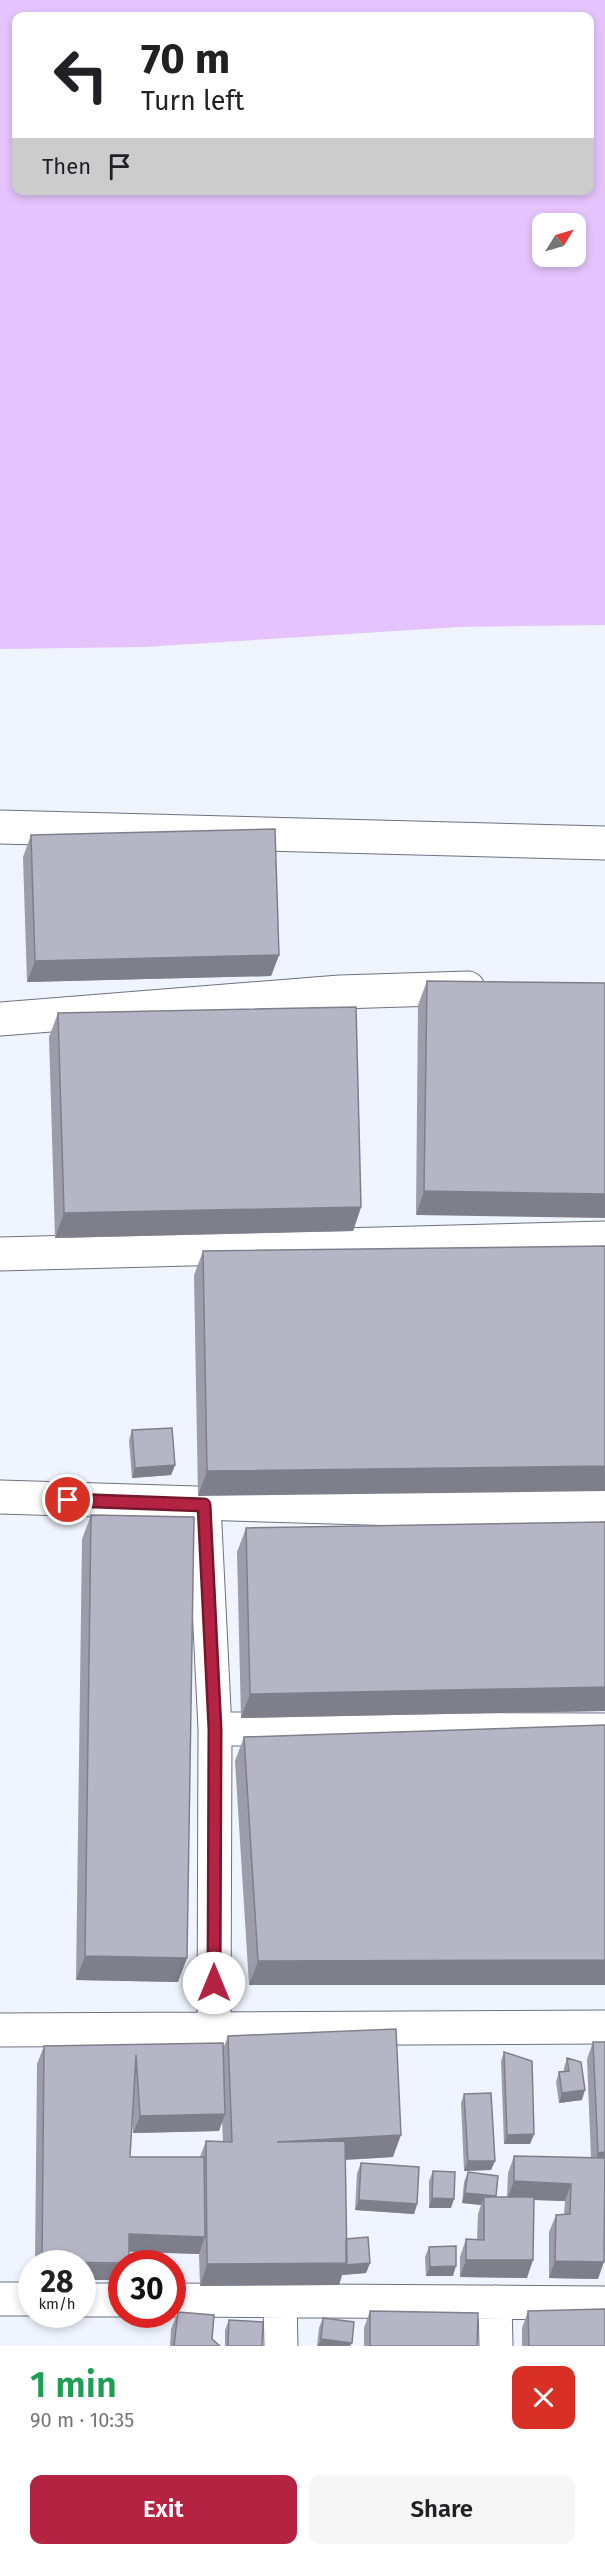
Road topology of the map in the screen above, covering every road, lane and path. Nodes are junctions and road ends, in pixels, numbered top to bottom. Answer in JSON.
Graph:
{"nodes":[{"id":1,"x":0,"y":827,"type":"edge"},
{"id":2,"x":605,"y":843,"type":"edge"},
{"id":3,"x":495,"y":987,"type":"edge"},
{"id":4,"x":0,"y":1019,"type":"edge"},
{"id":5,"x":605,"y":1238,"type":"edge"},
{"id":6,"x":0,"y":1254,"type":"edge"},
{"id":7,"x":0,"y":1497,"type":"edge"},
{"id":8,"x":204,"y":1505,"type":"junction"},
{"id":9,"x":605,"y":1506,"type":"edge"},
{"id":10,"x":215,"y":1729,"type":"junction"},
{"id":11,"x":605,"y":1730,"type":"edge"},
{"id":12,"x":605,"y":2027,"type":"edge"},
{"id":13,"x":214,"y":2029,"type":"junction"},
{"id":14,"x":0,"y":2030,"type":"edge"},
{"id":15,"x":0,"y":2299,"type":"edge"},
{"id":16,"x":18,"y":2299,"type":"edge"},
{"id":17,"x":186,"y":2300,"type":"edge"},
{"id":18,"x":280,"y":2301,"type":"junction"},
{"id":19,"x":495,"y":2302,"type":"junction"},
{"id":20,"x":605,"y":2303,"type":"edge"},
{"id":21,"x":281,"y":2346,"type":"edge"},
{"id":22,"x":496,"y":2346,"type":"edge"}],
"edges":[{"from":1,"to":2,"type":"street"},
{"from":3,"to":4,"type":"street"},
{"from":5,"to":6,"type":"street"},
{"from":7,"to":8,"type":"street"},
{"from":8,"to":9,"type":"street"},
{"from":8,"to":10,"type":"street"},
{"from":10,"to":11,"type":"street"},
{"from":10,"to":13,"type":"street"},
{"from":12,"to":13,"type":"street"},
{"from":13,"to":14,"type":"street"},
{"from":15,"to":16,"type":"street"},
{"from":17,"to":18,"type":"street"},
{"from":18,"to":19,"type":"street"},
{"from":18,"to":21,"type":"street"},
{"from":19,"to":20,"type":"street"},
{"from":19,"to":22,"type":"street"}]}
